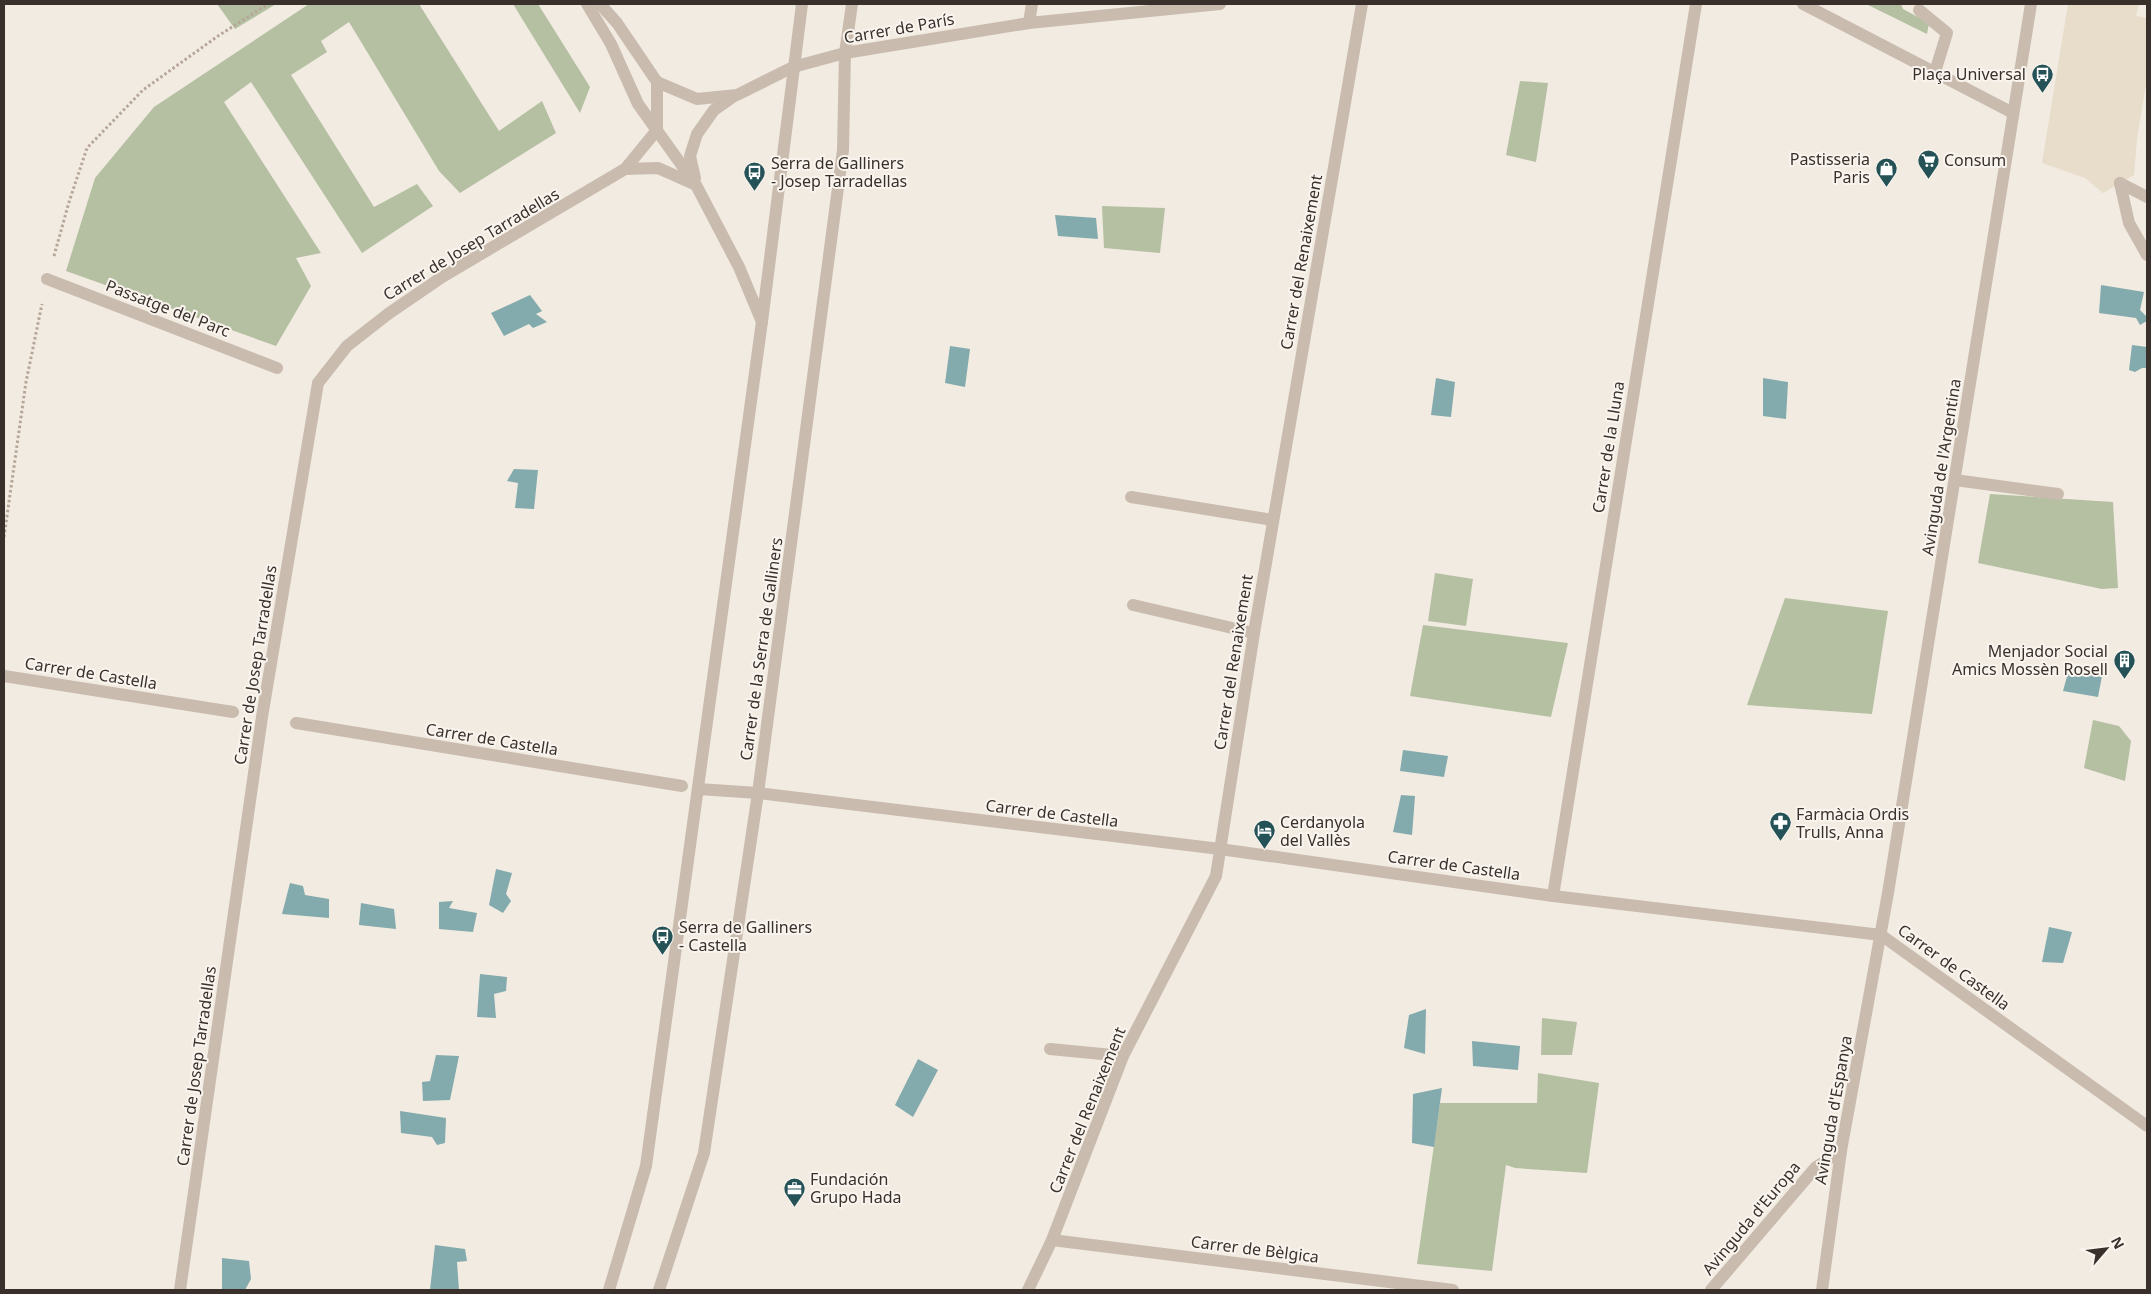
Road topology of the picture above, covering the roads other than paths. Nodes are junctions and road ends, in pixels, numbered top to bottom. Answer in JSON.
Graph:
{"nodes":[{"id":1,"x":587,"y":4,"type":"edge"},
{"id":2,"x":600,"y":4,"type":"edge"},
{"id":3,"x":802,"y":4,"type":"edge"},
{"id":4,"x":852,"y":4,"type":"edge"},
{"id":5,"x":1032,"y":4,"type":"edge"},
{"id":6,"x":1220,"y":4,"type":"edge"},
{"id":7,"x":1362,"y":4,"type":"edge"},
{"id":8,"x":1696,"y":4,"type":"edge"},
{"id":9,"x":1803,"y":4,"type":"edge"},
{"id":10,"x":2031,"y":4,"type":"edge"},
{"id":11,"x":1919,"y":10,"type":"dead end"},
{"id":12,"x":1029,"y":23,"type":"junction"},
{"id":13,"x":845,"y":53,"type":"junction"},
{"id":14,"x":793,"y":67,"type":"junction"},
{"id":15,"x":1935,"y":72,"type":"junction"},
{"id":16,"x":657,"y":82,"type":"junction"},
{"id":17,"x":736,"y":95,"type":"junction"},
{"id":18,"x":2013,"y":113,"type":"junction"},
{"id":19,"x":656,"y":130,"type":"junction"},
{"id":20,"x":625,"y":169,"type":"junction"},
{"id":21,"x":696,"y":185,"type":"junction"},
{"id":22,"x":2147,"y":197,"type":"edge"},
{"id":23,"x":2147,"y":255,"type":"edge"},
{"id":24,"x":47,"y":279,"type":"road end"},
{"id":25,"x":762,"y":322,"type":"junction"},
{"id":26,"x":277,"y":368,"type":"dead end"},
{"id":27,"x":1955,"y":480,"type":"junction"},
{"id":28,"x":2058,"y":494,"type":"dead end"},
{"id":29,"x":1131,"y":497,"type":"dead end"},
{"id":30,"x":1273,"y":520,"type":"junction"},
{"id":31,"x":1133,"y":604,"type":"dead end"},
{"id":32,"x":1254,"y":633,"type":"junction"},
{"id":33,"x":4,"y":676,"type":"edge"},
{"id":34,"x":233,"y":712,"type":"dead end"},
{"id":35,"x":296,"y":723,"type":"dead end"},
{"id":36,"x":682,"y":786,"type":"dead end"},
{"id":37,"x":698,"y":789,"type":"junction"},
{"id":38,"x":758,"y":793,"type":"junction"},
{"id":39,"x":1220,"y":848,"type":"junction"},
{"id":40,"x":1552,"y":896,"type":"junction"},
{"id":41,"x":1881,"y":935,"type":"junction"},
{"id":42,"x":1050,"y":1049,"type":"dead end"},
{"id":43,"x":1123,"y":1056,"type":"junction"},
{"id":44,"x":2147,"y":1126,"type":"edge"},
{"id":45,"x":1841,"y":1151,"type":"junction"},
{"id":46,"x":1052,"y":1240,"type":"junction"},
{"id":47,"x":611,"y":1287,"type":"edge"},
{"id":48,"x":180,"y":1290,"type":"edge"},
{"id":49,"x":659,"y":1290,"type":"edge"},
{"id":50,"x":1028,"y":1290,"type":"edge"},
{"id":51,"x":1453,"y":1290,"type":"edge"},
{"id":52,"x":1711,"y":1290,"type":"edge"},
{"id":53,"x":1822,"y":1290,"type":"edge"}],
"edges":[{"from":1,"to":19,"type":"street"},
{"from":2,"to":16,"type":"street"},
{"from":3,"to":14,"type":"street"},
{"from":4,"to":13,"type":"street","name":"Carrer de la Serra de Galliners"},
{"from":5,"to":12,"type":"street"},
{"from":6,"to":12,"type":"street","name":"Carrer de París"},
{"from":7,"to":30,"type":"street","name":"Carrer del Renaixement"},
{"from":8,"to":40,"type":"street","name":"Carrer de la Lluna"},
{"from":9,"to":15,"type":"street"},
{"from":10,"to":18,"type":"street","name":"Avinguda de l'Argentina"},
{"from":11,"to":15,"type":"street"},
{"from":12,"to":13,"type":"street","name":"Carrer de París"},
{"from":13,"to":14,"type":"street","name":"Carrer de París"},
{"from":13,"to":38,"type":"street","name":"Carrer de la Serra de Galliners"},
{"from":14,"to":17,"type":"street","name":"Carrer de París"},
{"from":14,"to":25,"type":"street"},
{"from":15,"to":18,"type":"street"},
{"from":16,"to":17,"type":"street"},
{"from":16,"to":19,"type":"street"},
{"from":17,"to":21,"type":"street"},
{"from":18,"to":27,"type":"street","name":"Avinguda de l'Argentina"},
{"from":19,"to":20,"type":"street"},
{"from":19,"to":21,"type":"street"},
{"from":20,"to":21,"type":"street"},
{"from":20,"to":48,"type":"street","name":"Carrer de Josep Tarradellas"},
{"from":21,"to":25,"type":"street"},
{"from":22,"to":23,"type":"street"},
{"from":24,"to":26,"type":"street","name":"Passatge del Parc"},
{"from":25,"to":37,"type":"street"},
{"from":27,"to":28,"type":"street"},
{"from":27,"to":41,"type":"street","name":"Avinguda de l'Argentina"},
{"from":29,"to":30,"type":"street"},
{"from":30,"to":32,"type":"street","name":"Carrer del Renaixement"},
{"from":31,"to":32,"type":"street"},
{"from":32,"to":39,"type":"street","name":"Carrer del Renaixement"},
{"from":33,"to":34,"type":"street","name":"Carrer de Castella"},
{"from":35,"to":36,"type":"street","name":"Carrer de Castella"},
{"from":37,"to":38,"type":"street","name":"Carrer de Castella"},
{"from":37,"to":47,"type":"street"},
{"from":38,"to":39,"type":"street","name":"Carrer de Castella"},
{"from":38,"to":49,"type":"street","name":"Carrer de la Serra de Galliners"},
{"from":39,"to":40,"type":"street","name":"Carrer de Castella"},
{"from":39,"to":43,"type":"street","name":"Carrer del Renaixement"},
{"from":40,"to":41,"type":"street","name":"Carrer de Castella"},
{"from":41,"to":44,"type":"street","name":"Carrer de Castella"},
{"from":41,"to":45,"type":"street","name":"Avinguda d'Espanya"},
{"from":42,"to":43,"type":"street"},
{"from":43,"to":46,"type":"street","name":"Carrer del Renaixement"},
{"from":45,"to":52,"type":"street","name":"Avinguda d'Europa"},
{"from":45,"to":53,"type":"street","name":"Avinguda d'Espanya"},
{"from":46,"to":50,"type":"street","name":"Carrer del Renaixement"},
{"from":46,"to":51,"type":"street","name":"Carrer de Bèlgica"}]}
